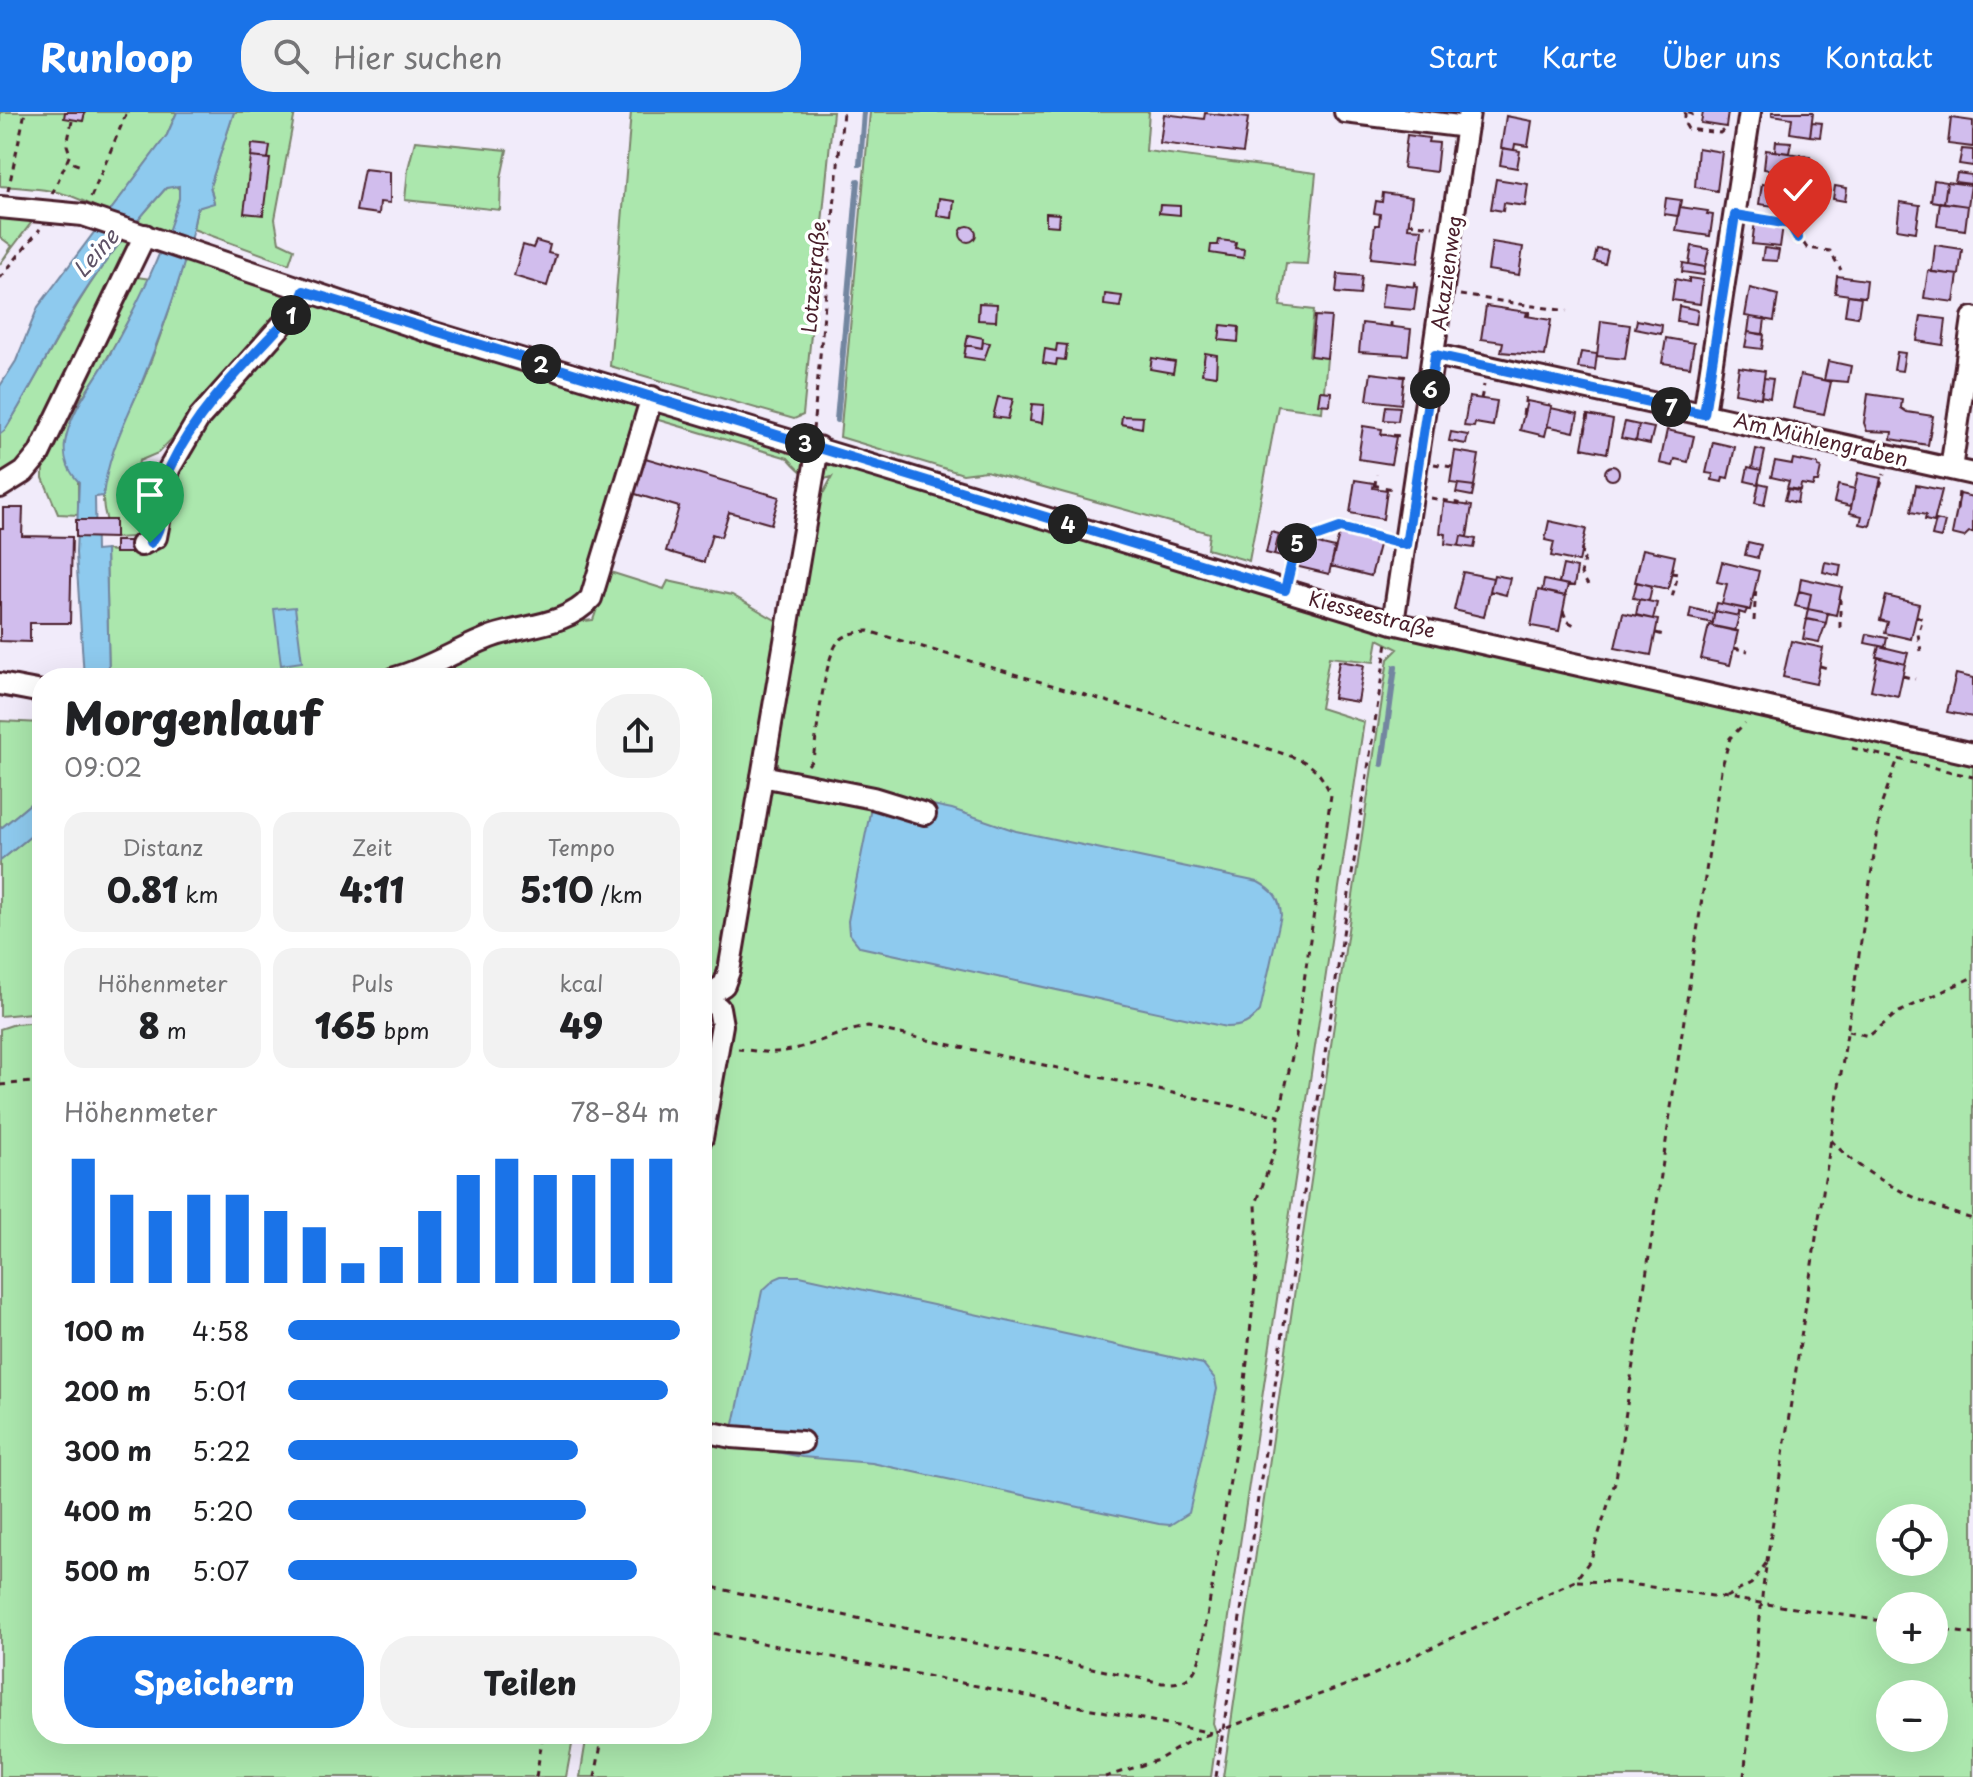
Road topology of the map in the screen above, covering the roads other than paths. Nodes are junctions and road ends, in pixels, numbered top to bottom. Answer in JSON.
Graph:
{"nodes":[{"id":1,"x":1345,"y":112,"type":"edge"},
{"id":2,"x":1750,"y":112,"type":"edge"},
{"id":3,"x":1468,"y":119,"type":"edge"},
{"id":4,"x":3,"y":207,"type":"edge"},
{"id":5,"x":146,"y":236,"type":"junction"},
{"id":6,"x":304,"y":291,"type":"junction"},
{"id":7,"x":1973,"y":318,"type":"edge"},
{"id":8,"x":1435,"y":355,"type":"junction"},
{"id":9,"x":652,"y":397,"type":"junction"},
{"id":10,"x":1704,"y":414,"type":"junction"},
{"id":11,"x":815,"y":446,"type":"junction"},
{"id":12,"x":1951,"y":469,"type":"junction"},
{"id":13,"x":1973,"y":474,"type":"edge"},
{"id":14,"x":0,"y":487,"type":"edge"},
{"id":15,"x":141,"y":545,"type":"dead end"},
{"id":16,"x":1390,"y":632,"type":"junction"},
{"id":17,"x":418,"y":668,"type":"edge"},
{"id":18,"x":0,"y":684,"type":"edge"},
{"id":19,"x":32,"y":690,"type":"edge"},
{"id":20,"x":1973,"y":754,"type":"edge"},
{"id":21,"x":762,"y":776,"type":"junction"},
{"id":22,"x":925,"y":814,"type":"dead end"},
{"id":23,"x":712,"y":993,"type":"edge"},
{"id":24,"x":712,"y":1004,"type":"edge"},
{"id":25,"x":712,"y":1077,"type":"edge"},
{"id":26,"x":712,"y":1433,"type":"edge"},
{"id":27,"x":802,"y":1442,"type":"dead end"}],
"edges":[{"from":1,"to":3,"type":"street"},
{"from":2,"to":10,"type":"street"},
{"from":3,"to":8,"type":"street","name":"Akazienweg"},
{"from":4,"to":5,"type":"street","name":"Kiesseestraße"},
{"from":5,"to":6,"type":"street","name":"Kiesseestraße"},
{"from":5,"to":14,"type":"street"},
{"from":6,"to":9,"type":"street","name":"Kiesseestraße"},
{"from":6,"to":15,"type":"street"},
{"from":7,"to":12,"type":"street"},
{"from":8,"to":10,"type":"street","name":"Am Mühlengraben"},
{"from":8,"to":16,"type":"street","name":"Akazienweg"},
{"from":9,"to":11,"type":"street","name":"Kiesseestraße"},
{"from":9,"to":17,"type":"street"},
{"from":10,"to":12,"type":"street","name":"Am Mühlengraben"},
{"from":11,"to":16,"type":"street","name":"Kiesseestraße"},
{"from":11,"to":21,"type":"street"},
{"from":12,"to":13,"type":"street","name":"Am Mühlengraben"},
{"from":16,"to":20,"type":"street","name":"Kiesseestraße"},
{"from":18,"to":19,"type":"street"},
{"from":21,"to":22,"type":"street"},
{"from":21,"to":23,"type":"street"},
{"from":24,"to":25,"type":"street"},
{"from":26,"to":27,"type":"street"}]}
